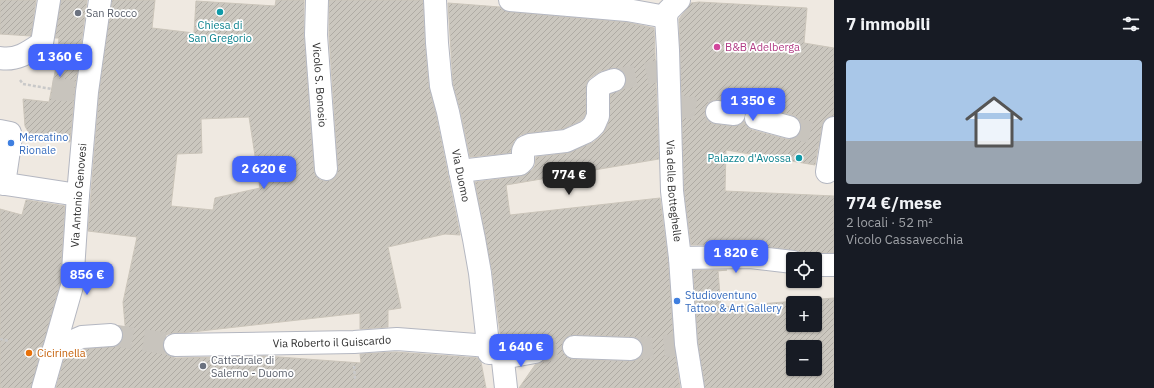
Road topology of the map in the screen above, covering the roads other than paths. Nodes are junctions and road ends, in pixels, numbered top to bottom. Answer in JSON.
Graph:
{"nodes":[{"id":1,"x":49,"y":0,"type":"edge"},
{"id":2,"x":100,"y":0,"type":"edge"},
{"id":3,"x":317,"y":0,"type":"edge"},
{"id":4,"x":435,"y":0,"type":"edge"},
{"id":5,"x":510,"y":0,"type":"edge"},
{"id":6,"x":679,"y":0,"type":"edge"},
{"id":7,"x":666,"y":17,"type":"junction"},
{"id":8,"x":7,"y":58,"type":"edge"},
{"id":9,"x":614,"y":80,"type":"tunnel mouth"},
{"id":10,"x":756,"y":118,"type":"dead end"},
{"id":11,"x":788,"y":127,"type":"tunnel mouth"},
{"id":12,"x":0,"y":131,"type":"edge"},
{"id":13,"x":832,"y":135,"type":"edge"},
{"id":14,"x":326,"y":169,"type":"dead end"},
{"id":15,"x":460,"y":171,"type":"junction"},
{"id":16,"x":827,"y":172,"type":"dead end"},
{"id":17,"x":2,"y":183,"type":"edge"},
{"id":18,"x":78,"y":195,"type":"junction"},
{"id":19,"x":680,"y":258,"type":"junction"},
{"id":20,"x":786,"y":261,"type":"edge"},
{"id":21,"x":111,"y":335,"type":"tunnel mouth"},
{"id":22,"x":175,"y":345,"type":"tunnel mouth"},
{"id":23,"x":574,"y":347,"type":"tunnel mouth"},
{"id":24,"x":54,"y":349,"type":"junction"},
{"id":25,"x":630,"y":349,"type":"tunnel mouth"},
{"id":26,"x":493,"y":350,"type":"junction"},
{"id":27,"x":535,"y":352,"type":"tunnel mouth"},
{"id":28,"x":43,"y":388,"type":"edge"},
{"id":29,"x":506,"y":388,"type":"edge"},
{"id":30,"x":692,"y":388,"type":"edge"}],
"edges":[{"from":1,"to":8,"type":"street"},
{"from":2,"to":18,"type":"street","name":"Via Antonio Genovesi"},
{"from":3,"to":14,"type":"street","name":"Vicolo S. Bonosio"},
{"from":4,"to":15,"type":"street","name":"Via Duomo"},
{"from":5,"to":7,"type":"street"},
{"from":6,"to":7,"type":"street"},
{"from":7,"to":19,"type":"street","name":"Via delle Botteghelle"},
{"from":9,"to":15,"type":"street"},
{"from":10,"to":11,"type":"street"},
{"from":12,"to":17,"type":"street"},
{"from":13,"to":16,"type":"street"},
{"from":15,"to":26,"type":"street","name":"Via Duomo"},
{"from":17,"to":18,"type":"street"},
{"from":18,"to":24,"type":"street","name":"Via Antonio Genovesi"},
{"from":19,"to":20,"type":"street"},
{"from":19,"to":30,"type":"street","name":"Via delle Botteghelle"},
{"from":21,"to":24,"type":"street"},
{"from":22,"to":26,"type":"street","name":"Via Roberto il Guiscardo"},
{"from":23,"to":25,"type":"street"},
{"from":24,"to":28,"type":"street","name":"Via Antonio Genovesi"},
{"from":26,"to":27,"type":"street","name":"Via Roberto il Guiscardo"},
{"from":26,"to":29,"type":"street","name":"Via Duomo"}]}
